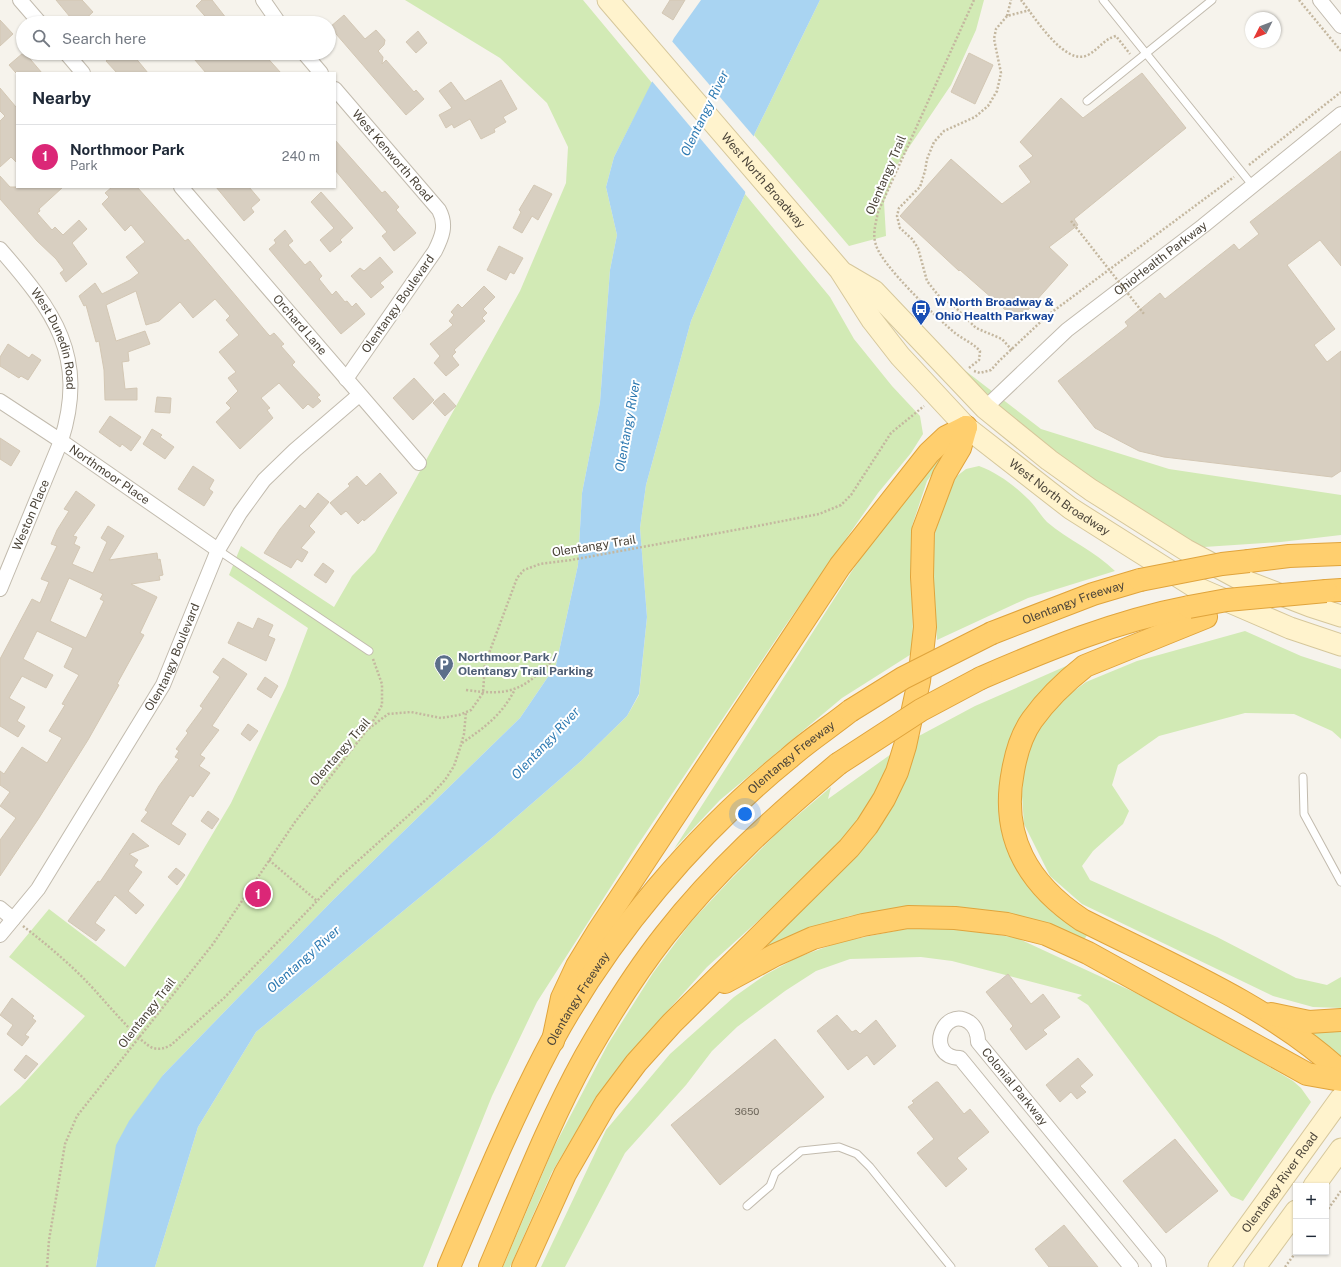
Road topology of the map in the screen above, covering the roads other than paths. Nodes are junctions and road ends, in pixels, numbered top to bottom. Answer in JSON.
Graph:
{"nodes":[{"id":1,"x":20,"y":0,"type":"edge"},
{"id":2,"x":264,"y":0,"type":"edge"},
{"id":3,"x":608,"y":0,"type":"edge"},
{"id":4,"x":1103,"y":0,"type":"edge"},
{"id":5,"x":1212,"y":0,"type":"edge"},
{"id":6,"x":1320,"y":0,"type":"edge"},
{"id":7,"x":34,"y":16,"type":"edge"},
{"id":8,"x":274,"y":16,"type":"edge"},
{"id":9,"x":1341,"y":26,"type":"edge"},
{"id":10,"x":1146,"y":53,"type":"junction"},
{"id":11,"x":72,"y":60,"type":"edge"},
{"id":12,"x":310,"y":60,"type":"edge"},
{"id":13,"x":82,"y":72,"type":"edge"},
{"id":14,"x":320,"y":72,"type":"edge"},
{"id":15,"x":336,"y":90,"type":"edge"},
{"id":16,"x":1087,"y":101,"type":"dead end"},
{"id":17,"x":1341,"y":114,"type":"edge"},
{"id":18,"x":1253,"y":186,"type":"junction"},
{"id":19,"x":182,"y":188,"type":"edge"},
{"id":20,"x":444,"y":226,"type":"joint"},
{"id":21,"x":0,"y":249,"type":"edge"},
{"id":22,"x":840,"y":270,"type":"junction"},
{"id":23,"x":346,"y":379,"type":"junction"},
{"id":24,"x":359,"y":395,"type":"junction"},
{"id":25,"x":0,"y":401,"type":"edge"},
{"id":26,"x":985,"y":408,"type":"junction"},
{"id":27,"x":966,"y":427,"type":"junction"},
{"id":28,"x":61,"y":441,"type":"junction"},
{"id":29,"x":419,"y":463,"type":"dead end"},
{"id":30,"x":218,"y":550,"type":"junction"},
{"id":31,"x":1341,"y":554,"type":"edge"},
{"id":32,"x":0,"y":589,"type":"edge"},
{"id":33,"x":1333,"y":590,"type":"edge"},
{"id":34,"x":1197,"y":612,"type":"junction"},
{"id":35,"x":1341,"y":616,"type":"edge"},
{"id":36,"x":1341,"y":645,"type":"edge"},
{"id":37,"x":369,"y":651,"type":"road end"},
{"id":38,"x":1303,"y":777,"type":"dead end"},
{"id":39,"x":1341,"y":882,"type":"edge"},
{"id":40,"x":0,"y":908,"type":"edge"},
{"id":41,"x":13,"y":919,"type":"junction"},
{"id":42,"x":0,"y":936,"type":"edge"},
{"id":43,"x":703,"y":994,"type":"junction"},
{"id":44,"x":1254,"y":1009,"type":"junction"},
{"id":45,"x":1341,"y":1020,"type":"edge"},
{"id":46,"x":553,"y":1041,"type":"junction"},
{"id":47,"x":1341,"y":1072,"type":"edge"},
{"id":48,"x":1341,"y":1080,"type":"edge"},
{"id":49,"x":1341,"y":1098,"type":"edge"},
{"id":50,"x":1341,"y":1149,"type":"edge"},
{"id":51,"x":1316,"y":1183,"type":"edge"},
{"id":52,"x":747,"y":1206,"type":"dead end"},
{"id":53,"x":1293,"y":1215,"type":"edge"},
{"id":54,"x":449,"y":1267,"type":"edge"},
{"id":55,"x":490,"y":1267,"type":"edge"},
{"id":56,"x":523,"y":1267,"type":"edge"},
{"id":57,"x":951,"y":1267,"type":"edge"},
{"id":58,"x":1131,"y":1267,"type":"edge"},
{"id":59,"x":1159,"y":1267,"type":"edge"},
{"id":60,"x":1219,"y":1267,"type":"edge"},
{"id":61,"x":1255,"y":1267,"type":"edge"}],
"edges":[{"from":1,"to":7,"type":"street"},
{"from":2,"to":8,"type":"street"},
{"from":3,"to":22,"type":"main road","name":"West North Broadway"},
{"from":4,"to":10,"type":"lane"},
{"from":5,"to":10,"type":"lane"},
{"from":6,"to":9,"type":"street"},
{"from":10,"to":16,"type":"lane"},
{"from":10,"to":18,"type":"lane"},
{"from":11,"to":13,"type":"street"},
{"from":12,"to":14,"type":"street"},
{"from":15,"to":20,"type":"street","name":"West Kenworth Road"},
{"from":17,"to":18,"type":"street","name":"OhioHealth Parkway"},
{"from":18,"to":26,"type":"street","name":"OhioHealth Parkway"},
{"from":19,"to":23,"type":"street","name":"Orchard Lane"},
{"from":20,"to":23,"type":"street","name":"Olentangy Boulevard"},
{"from":21,"to":28,"type":"street","name":"West Dunedin Road"},
{"from":22,"to":26,"type":"main road","name":"West North Broadway"},
{"from":22,"to":27,"type":"main road","name":"West North Broadway"},
{"from":23,"to":24,"type":"street","name":"Orchard Lane"},
{"from":24,"to":29,"type":"street","name":"Orchard Lane"},
{"from":24,"to":30,"type":"street","name":"Olentangy Boulevard"},
{"from":25,"to":28,"type":"street","name":"Northmoor Place"},
{"from":26,"to":27,"type":"main road"},
{"from":26,"to":35,"type":"main road","name":"West North Broadway"},
{"from":27,"to":36,"type":"main road","name":"West North Broadway"},
{"from":27,"to":43,"type":"highway"},
{"from":27,"to":46,"type":"highway"},
{"from":28,"to":30,"type":"street","name":"Northmoor Place"},
{"from":28,"to":32,"type":"street","name":"Weston Place"},
{"from":30,"to":37,"type":"lane"},
{"from":30,"to":41,"type":"street","name":"Olentangy Boulevard"},
{"from":31,"to":46,"type":"highway","name":"Olentangy Freeway","bridge":true},
{"from":33,"to":34,"type":"highway","bridge":true},
{"from":34,"to":44,"type":"highway"},
{"from":34,"to":55,"type":"highway","bridge":true},
{"from":38,"to":39,"type":"lane"},
{"from":40,"to":41,"type":"street"},
{"from":41,"to":42,"type":"street","name":"Olentangy Boulevard"},
{"from":43,"to":48,"type":"highway"},
{"from":43,"to":56,"type":"highway"},
{"from":44,"to":45,"type":"highway"},
{"from":44,"to":47,"type":"highway"},
{"from":46,"to":54,"type":"highway","name":"Olentangy Freeway"},
{"from":49,"to":60,"type":"main road","name":"Olentangy River Road"},
{"from":50,"to":51,"type":"main road"},
{"from":52,"to":57,"type":"lane"},
{"from":53,"to":61,"type":"main road"},
{"from":58,"to":59,"type":"street","name":"Colonial Parkway"}]}
